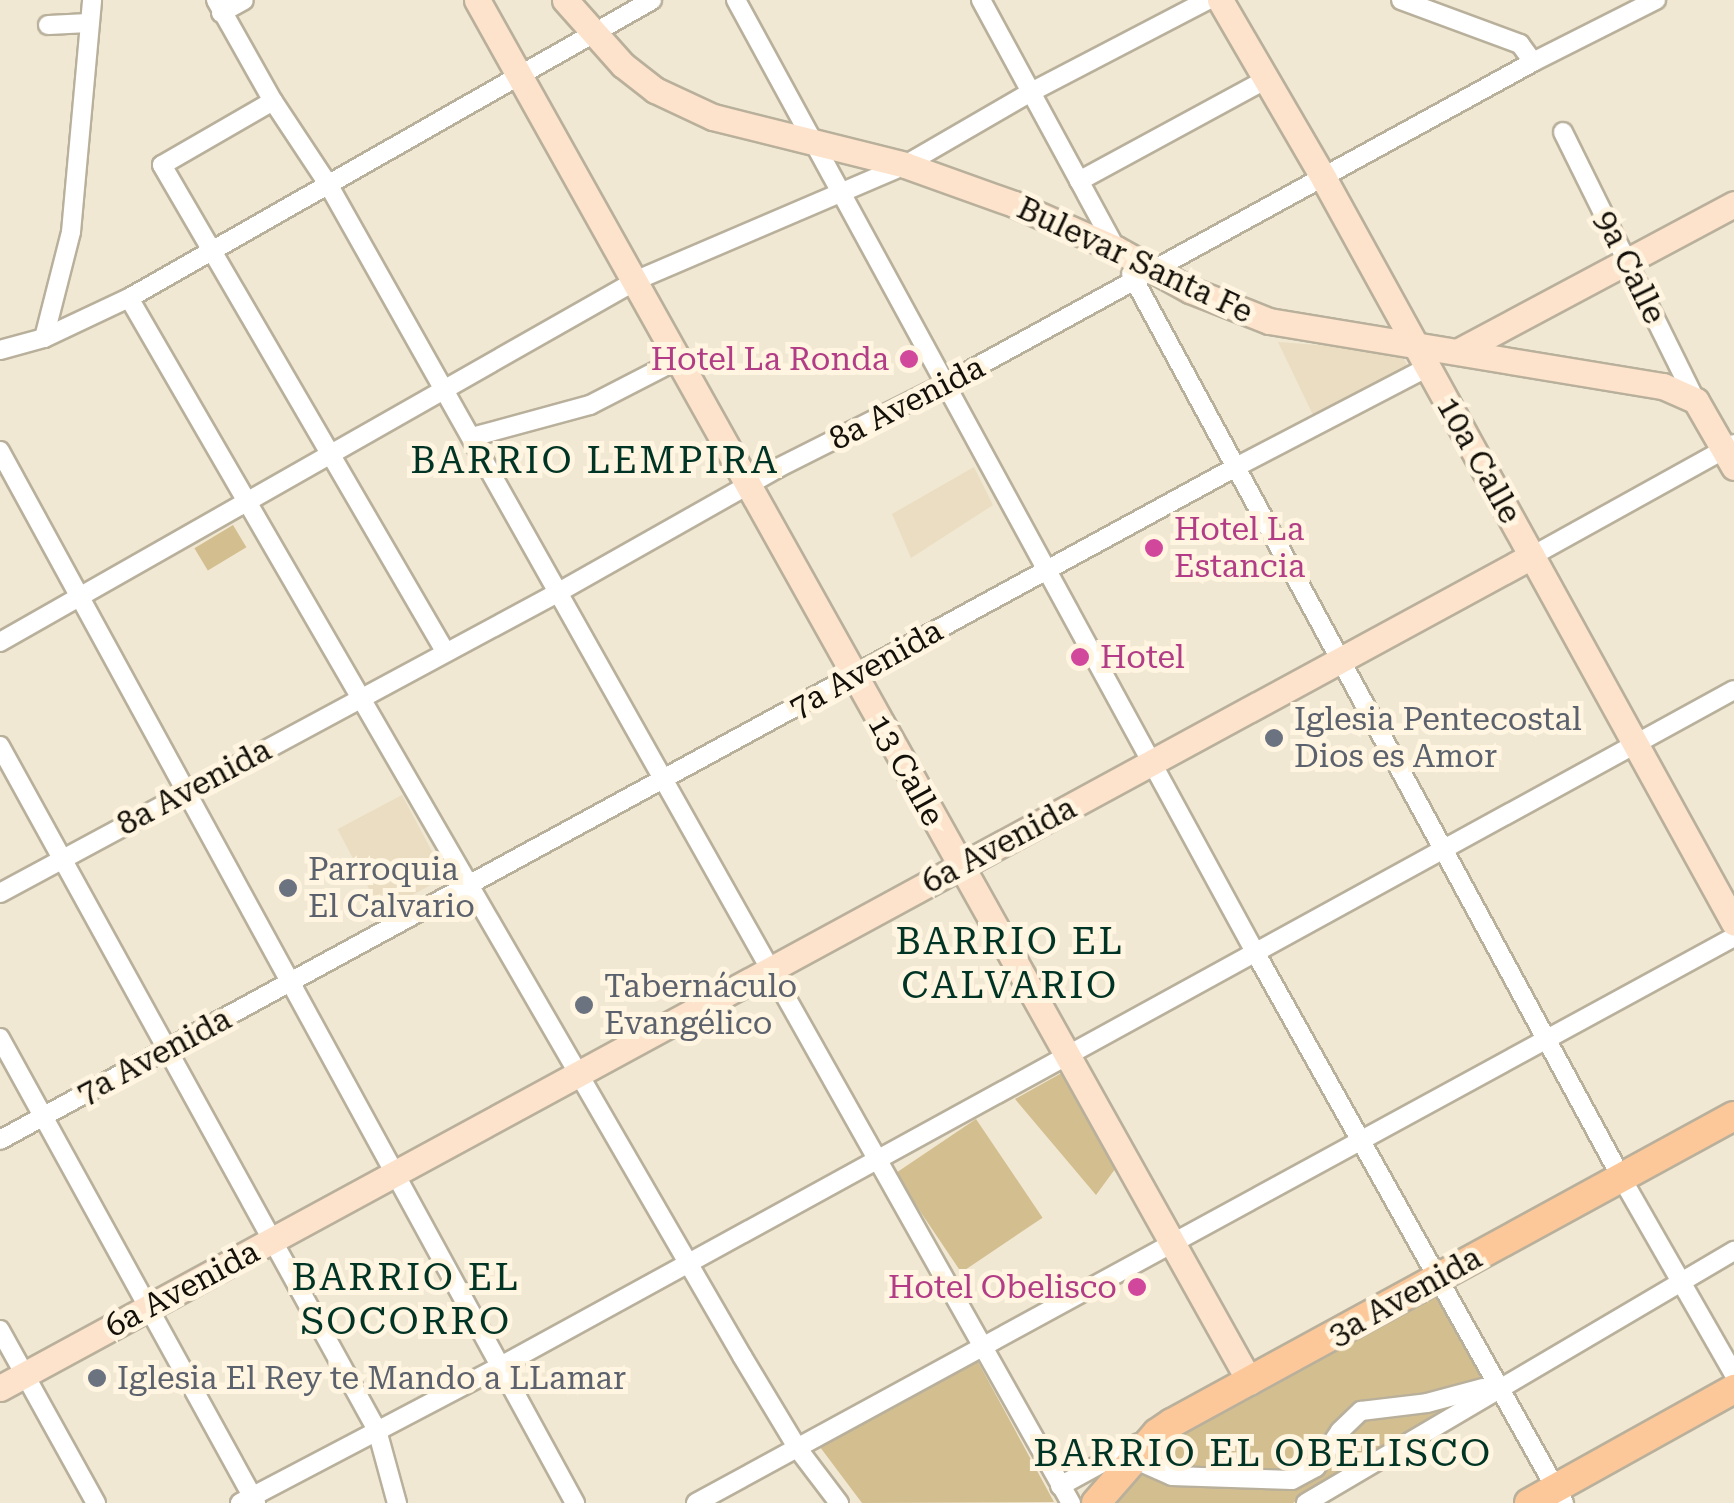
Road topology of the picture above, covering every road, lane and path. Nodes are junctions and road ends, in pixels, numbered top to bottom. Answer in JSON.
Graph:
{"nodes":[{"id":1,"x":92,"y":0,"type":"edge"},
{"id":2,"x":244,"y":0,"type":"edge"},
{"id":3,"x":477,"y":0,"type":"edge"},
{"id":4,"x":566,"y":0,"type":"edge"},
{"id":5,"x":652,"y":0,"type":"edge"},
{"id":6,"x":736,"y":0,"type":"edge"},
{"id":7,"x":982,"y":0,"type":"edge"},
{"id":8,"x":1208,"y":0,"type":"edge"},
{"id":9,"x":1220,"y":0,"type":"edge"},
{"id":10,"x":1402,"y":0,"type":"edge"},
{"id":11,"x":1656,"y":0,"type":"edge"},
{"id":12,"x":218,"y":6,"type":"edge"},
{"id":13,"x":89,"y":22,"type":"junction"},
{"id":14,"x":48,"y":25,"type":"dead end"},
{"id":15,"x":593,"y":34,"type":"junction"},
{"id":16,"x":1532,"y":62,"type":"junction"},
{"id":17,"x":518,"y":76,"type":"junction"},
{"id":18,"x":1268,"y":79,"type":"junction"},
{"id":19,"x":1031,"y":92,"type":"junction"},
{"id":20,"x":273,"y":101,"type":"junction"},
{"id":21,"x":1563,"y":132,"type":"dead end"},
{"id":22,"x":814,"y":144,"type":"junction"},
{"id":23,"x":905,"y":165,"type":"junction"},
{"id":24,"x":1324,"y":179,"type":"junction"},
{"id":25,"x":1079,"y":182,"type":"junction"},
{"id":26,"x":328,"y":184,"type":"junction"},
{"id":27,"x":842,"y":196,"type":"junction"},
{"id":28,"x":1734,"y":204,"type":"edge"},
{"id":29,"x":1116,"y":249,"type":"junction"},
{"id":30,"x":211,"y":251,"type":"junction"},
{"id":31,"x":1627,"y":260,"type":"junction"},
{"id":32,"x":1145,"y":275,"type":"junction"},
{"id":33,"x":637,"y":280,"type":"junction"},
{"id":34,"x":128,"y":298,"type":"junction"},
{"id":35,"x":44,"y":338,"type":"junction"},
{"id":36,"x":1415,"y":343,"type":"junction"},
{"id":37,"x":0,"y":350,"type":"edge"},
{"id":38,"x":1462,"y":350,"type":"junction"},
{"id":39,"x":679,"y":358,"type":"junction"},
{"id":40,"x":1428,"y":368,"type":"junction"},
{"id":41,"x":948,"y":383,"type":"junction"},
{"id":42,"x":444,"y":389,"type":"junction"},
{"id":43,"x":1696,"y":401,"type":"junction"},
{"id":44,"x":472,"y":438,"type":"junction"},
{"id":45,"x":0,"y":451,"type":"edge"},
{"id":46,"x":1731,"y":453,"type":"edge"},
{"id":47,"x":330,"y":455,"type":"junction"},
{"id":48,"x":1234,"y":468,"type":"junction"},
{"id":49,"x":748,"y":488,"type":"junction"},
{"id":50,"x":247,"y":501,"type":"junction"},
{"id":51,"x":1532,"y":556,"type":"junction"},
{"id":52,"x":1049,"y":570,"type":"junction"},
{"id":53,"x":559,"y":592,"type":"junction"},
{"id":54,"x":80,"y":596,"type":"junction"},
{"id":55,"x":0,"y":642,"type":"edge"},
{"id":56,"x":445,"y":651,"type":"junction"},
{"id":57,"x":1340,"y":660,"type":"junction"},
{"id":58,"x":853,"y":676,"type":"junction"},
{"id":59,"x":1734,"y":690,"type":"edge"},
{"id":60,"x":361,"y":697,"type":"junction"},
{"id":61,"x":1636,"y":744,"type":"junction"},
{"id":62,"x":0,"y":746,"type":"edge"},
{"id":63,"x":1152,"y":762,"type":"junction"},
{"id":64,"x":664,"y":779,"type":"junction"},
{"id":65,"x":188,"y":790,"type":"junction"},
{"id":66,"x":1443,"y":850,"type":"junction"},
{"id":67,"x":63,"y":857,"type":"junction"},
{"id":68,"x":960,"y":866,"type":"junction"},
{"id":69,"x":470,"y":884,"type":"junction"},
{"id":70,"x":0,"y":893,"type":"edge"},
{"id":71,"x":1734,"y":923,"type":"edge"},
{"id":72,"x":1734,"y":937,"type":"edge"},
{"id":73,"x":1256,"y":952,"type":"junction"},
{"id":74,"x":771,"y":968,"type":"junction"},
{"id":75,"x":289,"y":982,"type":"junction"},
{"id":76,"x":0,"y":1038,"type":"edge"},
{"id":77,"x":1546,"y":1039,"type":"junction"},
{"id":78,"x":166,"y":1050,"type":"junction"},
{"id":79,"x":1066,"y":1056,"type":"junction"},
{"id":80,"x":578,"y":1073,"type":"junction"},
{"id":81,"x":1734,"y":1116,"type":"edge"},
{"id":82,"x":41,"y":1117,"type":"junction"},
{"id":83,"x":1362,"y":1139,"type":"junction"},
{"id":84,"x":0,"y":1140,"type":"edge"},
{"id":85,"x":879,"y":1158,"type":"junction"},
{"id":86,"x":393,"y":1174,"type":"junction"},
{"id":87,"x":1621,"y":1176,"type":"junction"},
{"id":88,"x":271,"y":1241,"type":"junction"},
{"id":89,"x":1170,"y":1243,"type":"junction"},
{"id":90,"x":1734,"y":1251,"type":"edge"},
{"id":91,"x":688,"y":1263,"type":"junction"},
{"id":92,"x":1440,"y":1277,"type":"junction"},
{"id":93,"x":1680,"y":1281,"type":"junction"},
{"id":94,"x":146,"y":1308,"type":"junction"},
{"id":95,"x":0,"y":1330,"type":"edge"},
{"id":96,"x":980,"y":1346,"type":"junction"},
{"id":97,"x":499,"y":1366,"type":"junction"},
{"id":98,"x":24,"y":1374,"type":"junction"},
{"id":99,"x":1734,"y":1374,"type":"edge"},
{"id":100,"x":1250,"y":1382,"type":"junction"},
{"id":101,"x":1499,"y":1385,"type":"junction"},
{"id":102,"x":0,"y":1388,"type":"edge"},
{"id":103,"x":1734,"y":1389,"type":"edge"},
{"id":104,"x":377,"y":1430,"type":"junction"},
{"id":105,"x":798,"y":1448,"type":"junction"},
{"id":106,"x":1132,"y":1454,"type":"junction"},
{"id":107,"x":1298,"y":1478,"type":"junction"},
{"id":108,"x":1060,"y":1486,"type":"junction"},
{"id":109,"x":1560,"y":1496,"type":"edge"},
{"id":110,"x":249,"y":1501,"type":"edge"},
{"id":111,"x":1310,"y":1502,"type":"edge"},
{"id":112,"x":96,"y":1503,"type":"edge"},
{"id":113,"x":397,"y":1503,"type":"edge"},
{"id":114,"x":575,"y":1503,"type":"edge"},
{"id":115,"x":696,"y":1503,"type":"edge"},
{"id":116,"x":839,"y":1503,"type":"edge"},
{"id":117,"x":1071,"y":1503,"type":"edge"},
{"id":118,"x":1096,"y":1503,"type":"edge"},
{"id":119,"x":1529,"y":1503,"type":"edge"}],
"edges":[{"from":1,"to":13,"type":"street"},
{"from":2,"to":12,"type":"street"},
{"from":3,"to":17,"type":"street","name":"13 Calle"},
{"from":4,"to":15,"type":"street","name":"Bulevar Santa Fe"},
{"from":5,"to":15,"type":"street"},
{"from":6,"to":22,"type":"street"},
{"from":7,"to":19,"type":"street"},
{"from":8,"to":19,"type":"street"},
{"from":9,"to":18,"type":"street","name":"10a Calle"},
{"from":10,"to":16,"type":"street"},
{"from":11,"to":16,"type":"street","name":"8a Avenida"},
{"from":12,"to":20,"type":"street"},
{"from":13,"to":14,"type":"street"},
{"from":13,"to":35,"type":"street"},
{"from":15,"to":17,"type":"street"},
{"from":15,"to":22,"type":"street","name":"Bulevar Santa Fe"},
{"from":16,"to":24,"type":"street","name":"8a Avenida"},
{"from":17,"to":26,"type":"street"},
{"from":17,"to":33,"type":"street","name":"13 Calle"},
{"from":18,"to":24,"type":"street","name":"10a Calle"},
{"from":18,"to":25,"type":"street"},
{"from":19,"to":23,"type":"street"},
{"from":19,"to":25,"type":"street"},
{"from":20,"to":26,"type":"street"},
{"from":20,"to":30,"type":"street"},
{"from":21,"to":31,"type":"street","name":"9a Calle"},
{"from":22,"to":23,"type":"street","name":"Bulevar Santa Fe"},
{"from":22,"to":27,"type":"street"},
{"from":23,"to":27,"type":"street"},
{"from":23,"to":29,"type":"street","name":"Bulevar Santa Fe"},
{"from":24,"to":32,"type":"street","name":"8a Avenida"},
{"from":24,"to":36,"type":"street","name":"10a Calle"},
{"from":25,"to":29,"type":"street"},
{"from":26,"to":30,"type":"street"},
{"from":26,"to":42,"type":"street"},
{"from":27,"to":33,"type":"street"},
{"from":27,"to":41,"type":"street"},
{"from":28,"to":31,"type":"street","name":"7a Avenida"},
{"from":29,"to":32,"type":"street","name":"Bulevar Santa Fe"},
{"from":30,"to":34,"type":"street"},
{"from":30,"to":47,"type":"street"},
{"from":31,"to":38,"type":"street","name":"7a Avenida"},
{"from":31,"to":43,"type":"street","name":"9a Calle"},
{"from":32,"to":36,"type":"street","name":"Bulevar Santa Fe"},
{"from":32,"to":41,"type":"street","name":"8a Avenida"},
{"from":32,"to":48,"type":"street"},
{"from":33,"to":39,"type":"street","name":"13 Calle"},
{"from":33,"to":42,"type":"street"},
{"from":34,"to":35,"type":"street"},
{"from":34,"to":50,"type":"street"},
{"from":35,"to":37,"type":"street"},
{"from":36,"to":38,"type":"street","name":"Bulevar Santa Fe"},
{"from":36,"to":40,"type":"street","name":"10a Calle"},
{"from":38,"to":40,"type":"street","name":"7a Avenida"},
{"from":38,"to":43,"type":"street","name":"Bulevar Santa Fe"},
{"from":39,"to":44,"type":"street"},
{"from":39,"to":49,"type":"street","name":"13 Calle"},
{"from":40,"to":48,"type":"street","name":"7a Avenida"},
{"from":40,"to":51,"type":"street","name":"10a Calle"},
{"from":41,"to":49,"type":"street","name":"8a Avenida"},
{"from":41,"to":52,"type":"street"},
{"from":42,"to":44,"type":"street"},
{"from":42,"to":47,"type":"street"},
{"from":43,"to":46,"type":"street"},
{"from":44,"to":53,"type":"street"},
{"from":45,"to":54,"type":"street"},
{"from":46,"to":51,"type":"street","name":"6a Avenida"},
{"from":47,"to":50,"type":"street"},
{"from":47,"to":56,"type":"street"},
{"from":48,"to":52,"type":"street","name":"7a Avenida"},
{"from":48,"to":57,"type":"street"},
{"from":49,"to":53,"type":"street","name":"8a Avenida"},
{"from":49,"to":58,"type":"street","name":"13 Calle"},
{"from":50,"to":54,"type":"street"},
{"from":50,"to":60,"type":"street"},
{"from":51,"to":57,"type":"street","name":"6a Avenida"},
{"from":51,"to":61,"type":"street","name":"10a Calle"},
{"from":52,"to":58,"type":"street","name":"7a Avenida"},
{"from":52,"to":63,"type":"street"},
{"from":53,"to":56,"type":"street","name":"8a Avenida"},
{"from":53,"to":64,"type":"street"},
{"from":54,"to":55,"type":"street"},
{"from":54,"to":65,"type":"street"},
{"from":56,"to":60,"type":"street","name":"8a Avenida"},
{"from":57,"to":63,"type":"street","name":"6a Avenida"},
{"from":57,"to":66,"type":"street"},
{"from":58,"to":64,"type":"street","name":"7a Avenida"},
{"from":58,"to":68,"type":"street","name":"13 Calle"},
{"from":59,"to":61,"type":"street"},
{"from":60,"to":65,"type":"street","name":"8a Avenida"},
{"from":60,"to":69,"type":"street"},
{"from":61,"to":66,"type":"street"},
{"from":61,"to":71,"type":"street","name":"10a Calle"},
{"from":62,"to":67,"type":"street"},
{"from":63,"to":68,"type":"street","name":"6a Avenida"},
{"from":63,"to":73,"type":"street"},
{"from":64,"to":69,"type":"street","name":"7a Avenida"},
{"from":64,"to":74,"type":"street"},
{"from":65,"to":67,"type":"street","name":"8a Avenida"},
{"from":65,"to":75,"type":"street"},
{"from":66,"to":73,"type":"street"},
{"from":66,"to":77,"type":"street"},
{"from":67,"to":70,"type":"street","name":"8a Avenida"},
{"from":67,"to":78,"type":"street"},
{"from":68,"to":74,"type":"street","name":"6a Avenida"},
{"from":68,"to":79,"type":"street","name":"13 Calle"},
{"from":69,"to":75,"type":"street","name":"7a Avenida"},
{"from":69,"to":80,"type":"street"},
{"from":72,"to":77,"type":"street"},
{"from":73,"to":79,"type":"street"},
{"from":73,"to":83,"type":"street"},
{"from":74,"to":80,"type":"street","name":"6a Avenida"},
{"from":74,"to":85,"type":"street"},
{"from":75,"to":78,"type":"street","name":"7a Avenida"},
{"from":75,"to":86,"type":"street"},
{"from":76,"to":82,"type":"street"},
{"from":77,"to":83,"type":"street"},
{"from":77,"to":87,"type":"street"},
{"from":78,"to":82,"type":"street","name":"7a Avenida"},
{"from":78,"to":88,"type":"street"},
{"from":79,"to":85,"type":"street"},
{"from":79,"to":89,"type":"street","name":"13 Calle"},
{"from":80,"to":86,"type":"street","name":"6a Avenida"},
{"from":80,"to":91,"type":"street"},
{"from":81,"to":87,"type":"main road","name":"3a Avenida"},
{"from":82,"to":84,"type":"street","name":"7a Avenida"},
{"from":82,"to":94,"type":"street"},
{"from":83,"to":89,"type":"street"},
{"from":83,"to":92,"type":"street"},
{"from":85,"to":91,"type":"street"},
{"from":85,"to":96,"type":"street"},
{"from":86,"to":88,"type":"street","name":"6a Avenida"},
{"from":86,"to":97,"type":"street"},
{"from":87,"to":92,"type":"main road","name":"3a Avenida"},
{"from":87,"to":93,"type":"street"},
{"from":88,"to":94,"type":"street","name":"6a Avenida"},
{"from":88,"to":104,"type":"street"},
{"from":89,"to":96,"type":"street"},
{"from":89,"to":100,"type":"street","name":"13 Calle"},
{"from":90,"to":93,"type":"street"},
{"from":91,"to":97,"type":"street"},
{"from":91,"to":105,"type":"street"},
{"from":92,"to":100,"type":"main road","name":"3a Avenida"},
{"from":92,"to":101,"type":"street"},
{"from":93,"to":99,"type":"street"},
{"from":93,"to":101,"type":"street"},
{"from":94,"to":98,"type":"street","name":"6a Avenida"},
{"from":94,"to":110,"type":"street"},
{"from":95,"to":98,"type":"street"},
{"from":96,"to":105,"type":"street"},
{"from":96,"to":108,"type":"street"},
{"from":97,"to":104,"type":"street"},
{"from":97,"to":114,"type":"street"},
{"from":98,"to":102,"type":"street","name":"6a Avenida"},
{"from":98,"to":112,"type":"street"},
{"from":100,"to":106,"type":"main road","name":"3a Avenida"},
{"from":101,"to":107,"type":"street"},
{"from":101,"to":109,"type":"street"},
{"from":101,"to":111,"type":"street"},
{"from":103,"to":109,"type":"main road"},
{"from":104,"to":110,"type":"street"},
{"from":104,"to":113,"type":"street"},
{"from":105,"to":115,"type":"street"},
{"from":105,"to":116,"type":"street"},
{"from":106,"to":107,"type":"street"},
{"from":106,"to":108,"type":"street"},
{"from":106,"to":118,"type":"main road","name":"3a Avenida"},
{"from":107,"to":111,"type":"street"},
{"from":108,"to":117,"type":"street"},
{"from":109,"to":119,"type":"main road"}]}
